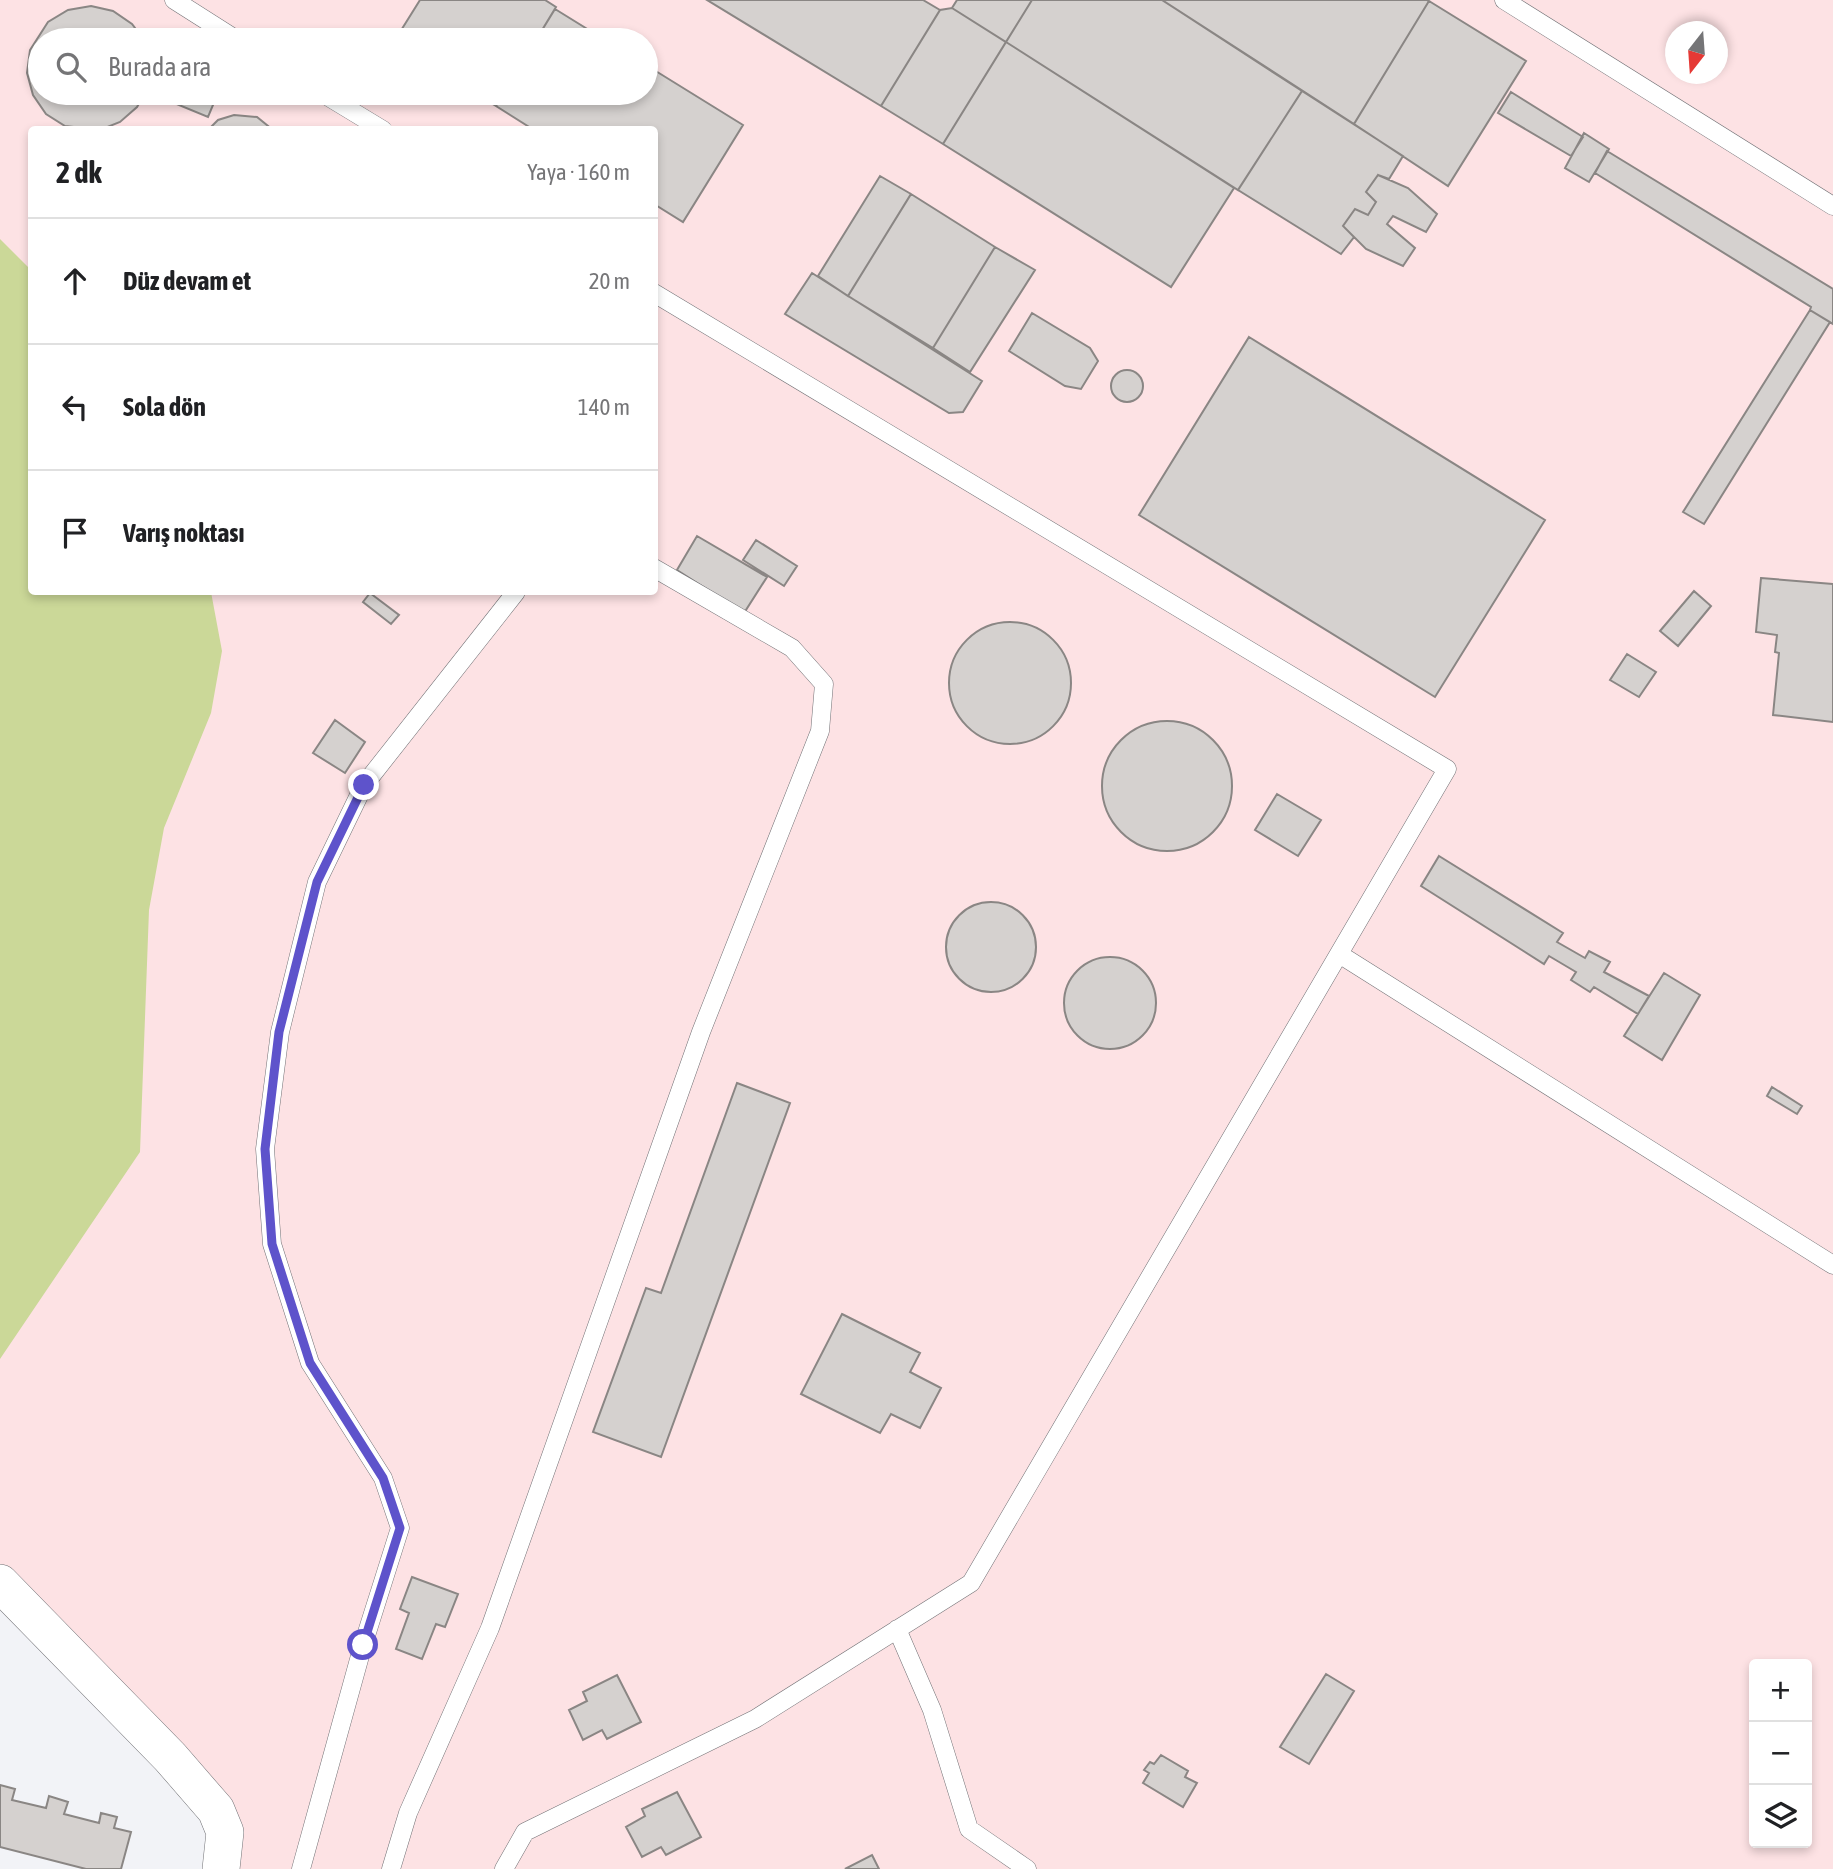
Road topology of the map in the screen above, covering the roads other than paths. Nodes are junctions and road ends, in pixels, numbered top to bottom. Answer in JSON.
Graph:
{"nodes":[{"id":1,"x":174,"y":0,"type":"edge"},
{"id":2,"x":1504,"y":0,"type":"edge"},
{"id":3,"x":218,"y":28,"type":"edge"},
{"id":4,"x":341,"y":105,"type":"edge"},
{"id":5,"x":376,"y":126,"type":"edge"},
{"id":6,"x":1833,"y":206,"type":"edge"},
{"id":7,"x":658,"y":295,"type":"edge"},
{"id":8,"x":658,"y":570,"type":"edge"},
{"id":9,"x":514,"y":595,"type":"edge"},
{"id":10,"x":1339,"y":954,"type":"junction"},
{"id":11,"x":1833,"y":1265,"type":"edge"},
{"id":12,"x":0,"y":1583,"type":"edge"},
{"id":13,"x":897,"y":1629,"type":"junction"},
{"id":14,"x":220,"y":1869,"type":"edge"},
{"id":15,"x":302,"y":1869,"type":"edge"},
{"id":16,"x":391,"y":1869,"type":"edge"},
{"id":17,"x":504,"y":1869,"type":"edge"},
{"id":18,"x":1027,"y":1869,"type":"edge"}],
"edges":[{"from":1,"to":3,"type":"lane"},
{"from":2,"to":6,"type":"lane"},
{"from":4,"to":5,"type":"lane"},
{"from":7,"to":10,"type":"lane"},
{"from":8,"to":16,"type":"lane"},
{"from":9,"to":15,"type":"lane"},
{"from":10,"to":11,"type":"lane"},
{"from":10,"to":13,"type":"lane"},
{"from":12,"to":14,"type":"street"},
{"from":13,"to":17,"type":"lane"},
{"from":13,"to":18,"type":"lane"}]}
